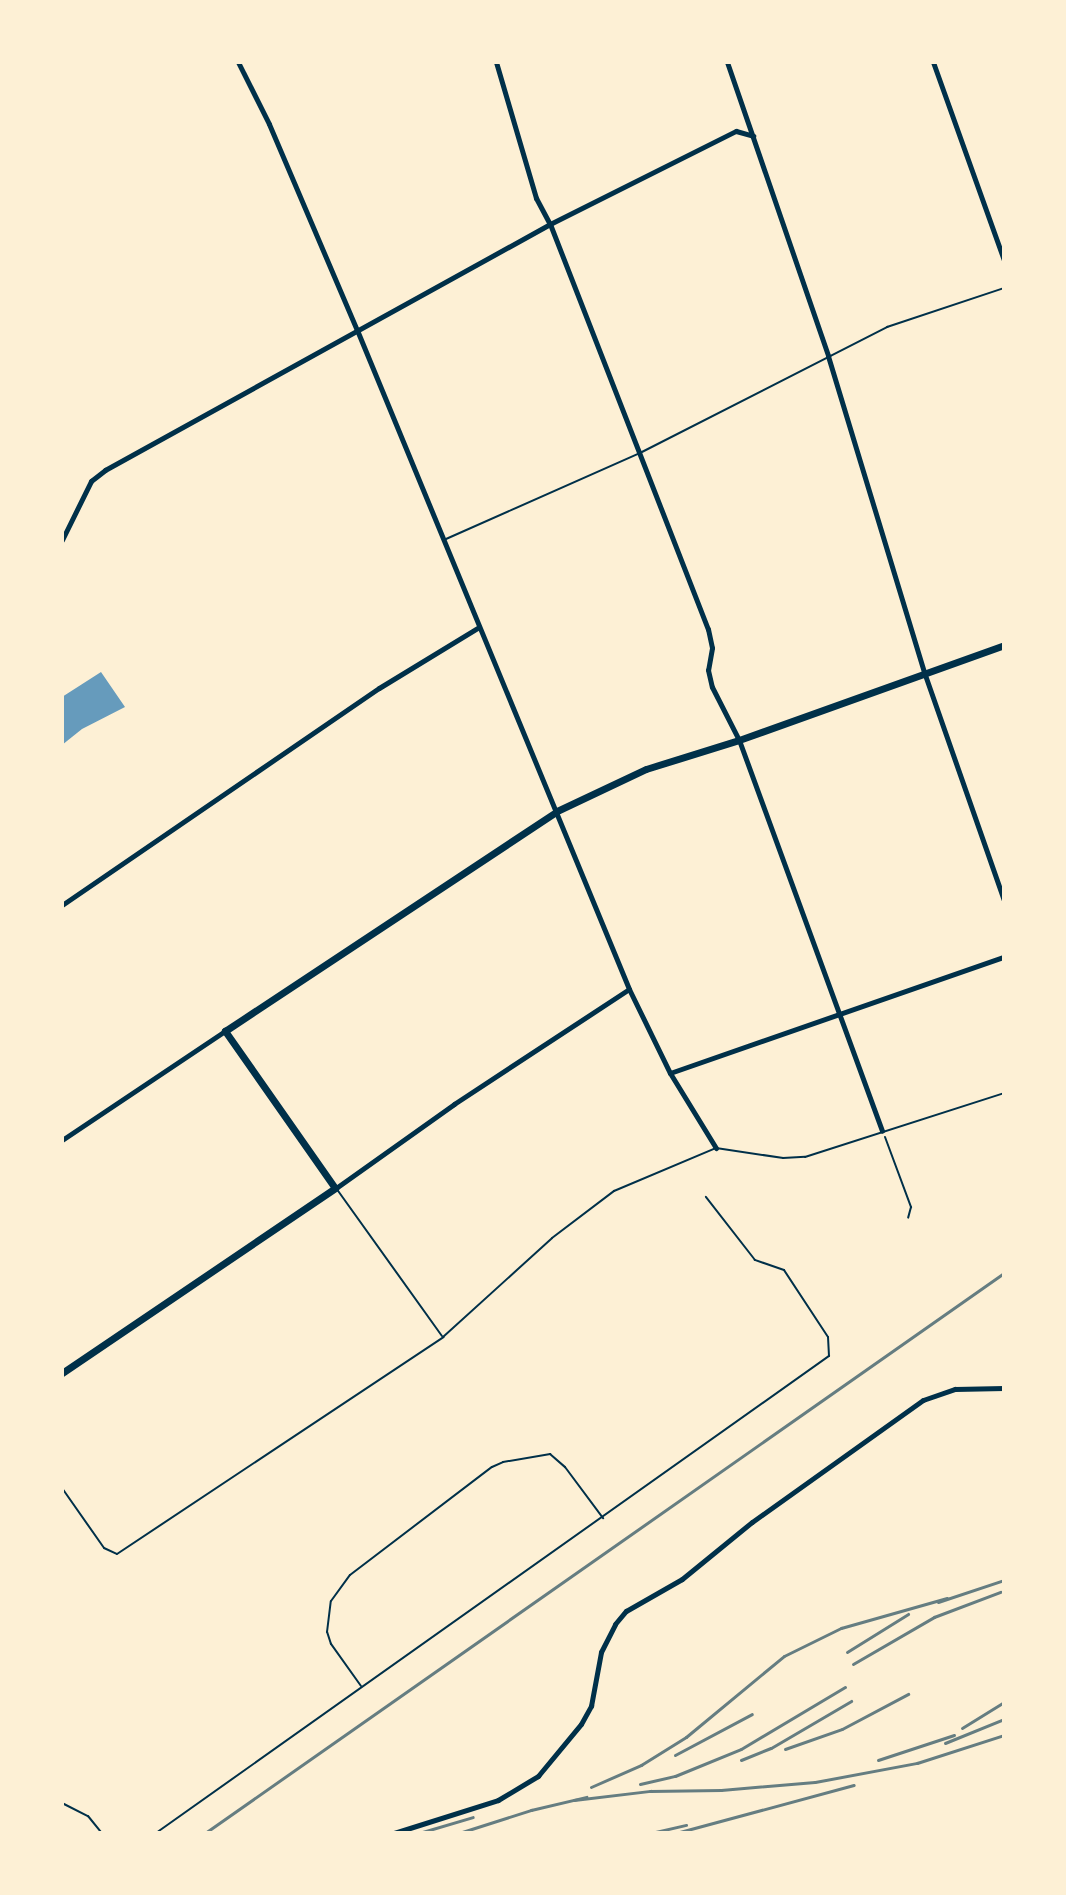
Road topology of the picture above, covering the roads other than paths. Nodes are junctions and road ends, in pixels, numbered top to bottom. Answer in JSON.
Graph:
{"nodes":[{"id":1,"x":238,"y":62,"type":"edge"},
{"id":2,"x":496,"y":62,"type":"edge"},
{"id":3,"x":727,"y":62,"type":"edge"},
{"id":4,"x":933,"y":62,"type":"edge"},
{"id":5,"x":755,"y":138,"type":"junction"},
{"id":6,"x":550,"y":224,"type":"junction"},
{"id":7,"x":1004,"y":260,"type":"edge"},
{"id":8,"x":1004,"y":288,"type":"edge"},
{"id":9,"x":357,"y":330,"type":"junction"},
{"id":10,"x":828,"y":356,"type":"junction"},
{"id":11,"x":638,"y":454,"type":"junction"},
{"id":12,"x":62,"y":540,"type":"edge"},
{"id":13,"x":445,"y":540,"type":"junction"},
{"id":14,"x":479,"y":627,"type":"junction"},
{"id":15,"x":1004,"y":645,"type":"edge"},
{"id":16,"x":924,"y":672,"type":"junction"},
{"id":17,"x":739,"y":740,"type":"junction"},
{"id":18,"x":557,"y":811,"type":"junction"},
{"id":19,"x":1004,"y":900,"type":"edge"},
{"id":20,"x":62,"y":905,"type":"edge"},
{"id":21,"x":1004,"y":957,"type":"edge"},
{"id":22,"x":629,"y":989,"type":"junction"},
{"id":23,"x":841,"y":1013,"type":"junction"},
{"id":24,"x":225,"y":1031,"type":"junction"},
{"id":25,"x":670,"y":1073,"type":"junction"},
{"id":26,"x":1004,"y":1093,"type":"edge"},
{"id":27,"x":882,"y":1131,"type":"junction"},
{"id":28,"x":62,"y":1140,"type":"edge"},
{"id":29,"x":716,"y":1148,"type":"junction"},
{"id":30,"x":335,"y":1188,"type":"junction"},
{"id":31,"x":706,"y":1197,"type":"dead end"},
{"id":32,"x":443,"y":1337,"type":"junction"},
{"id":33,"x":62,"y":1373,"type":"edge"},
{"id":34,"x":1004,"y":1388,"type":"edge"},
{"id":35,"x":62,"y":1488,"type":"edge"},
{"id":36,"x":604,"y":1518,"type":"junction"},
{"id":37,"x":361,"y":1687,"type":"junction"},
{"id":38,"x":62,"y":1803,"type":"edge"},
{"id":39,"x":102,"y":1833,"type":"edge"},
{"id":40,"x":156,"y":1833,"type":"edge"},
{"id":41,"x":394,"y":1833,"type":"edge"}],
"edges":[{"from":1,"to":9,"type":"street"},
{"from":2,"to":6,"type":"street"},
{"from":3,"to":5,"type":"street"},
{"from":4,"to":7,"type":"street"},
{"from":5,"to":6,"type":"street"},
{"from":5,"to":10,"type":"street"},
{"from":6,"to":9,"type":"street"},
{"from":6,"to":11,"type":"street"},
{"from":8,"to":10,"type":"lane"},
{"from":9,"to":12,"type":"street"},
{"from":9,"to":13,"type":"street"},
{"from":10,"to":11,"type":"lane"},
{"from":10,"to":16,"type":"street"},
{"from":11,"to":13,"type":"lane"},
{"from":11,"to":17,"type":"street"},
{"from":13,"to":14,"type":"street"},
{"from":14,"to":18,"type":"street"},
{"from":14,"to":20,"type":"street"},
{"from":15,"to":16,"type":"main road"},
{"from":16,"to":17,"type":"main road"},
{"from":16,"to":19,"type":"street"},
{"from":17,"to":18,"type":"main road"},
{"from":17,"to":23,"type":"street"},
{"from":18,"to":22,"type":"street"},
{"from":18,"to":24,"type":"main road"},
{"from":21,"to":23,"type":"street"},
{"from":22,"to":25,"type":"street"},
{"from":22,"to":30,"type":"street"},
{"from":23,"to":25,"type":"street"},
{"from":23,"to":27,"type":"street"},
{"from":24,"to":28,"type":"street"},
{"from":24,"to":30,"type":"main road"},
{"from":25,"to":29,"type":"street"},
{"from":26,"to":27,"type":"lane"},
{"from":27,"to":29,"type":"lane"},
{"from":29,"to":32,"type":"lane"},
{"from":30,"to":32,"type":"lane"},
{"from":30,"to":33,"type":"main road"},
{"from":31,"to":36,"type":"lane"},
{"from":32,"to":35,"type":"lane"},
{"from":34,"to":41,"type":"street"},
{"from":36,"to":37,"type":"lane"},
{"from":36,"to":37,"type":"lane"},
{"from":37,"to":40,"type":"lane"},
{"from":38,"to":39,"type":"lane"}]}
